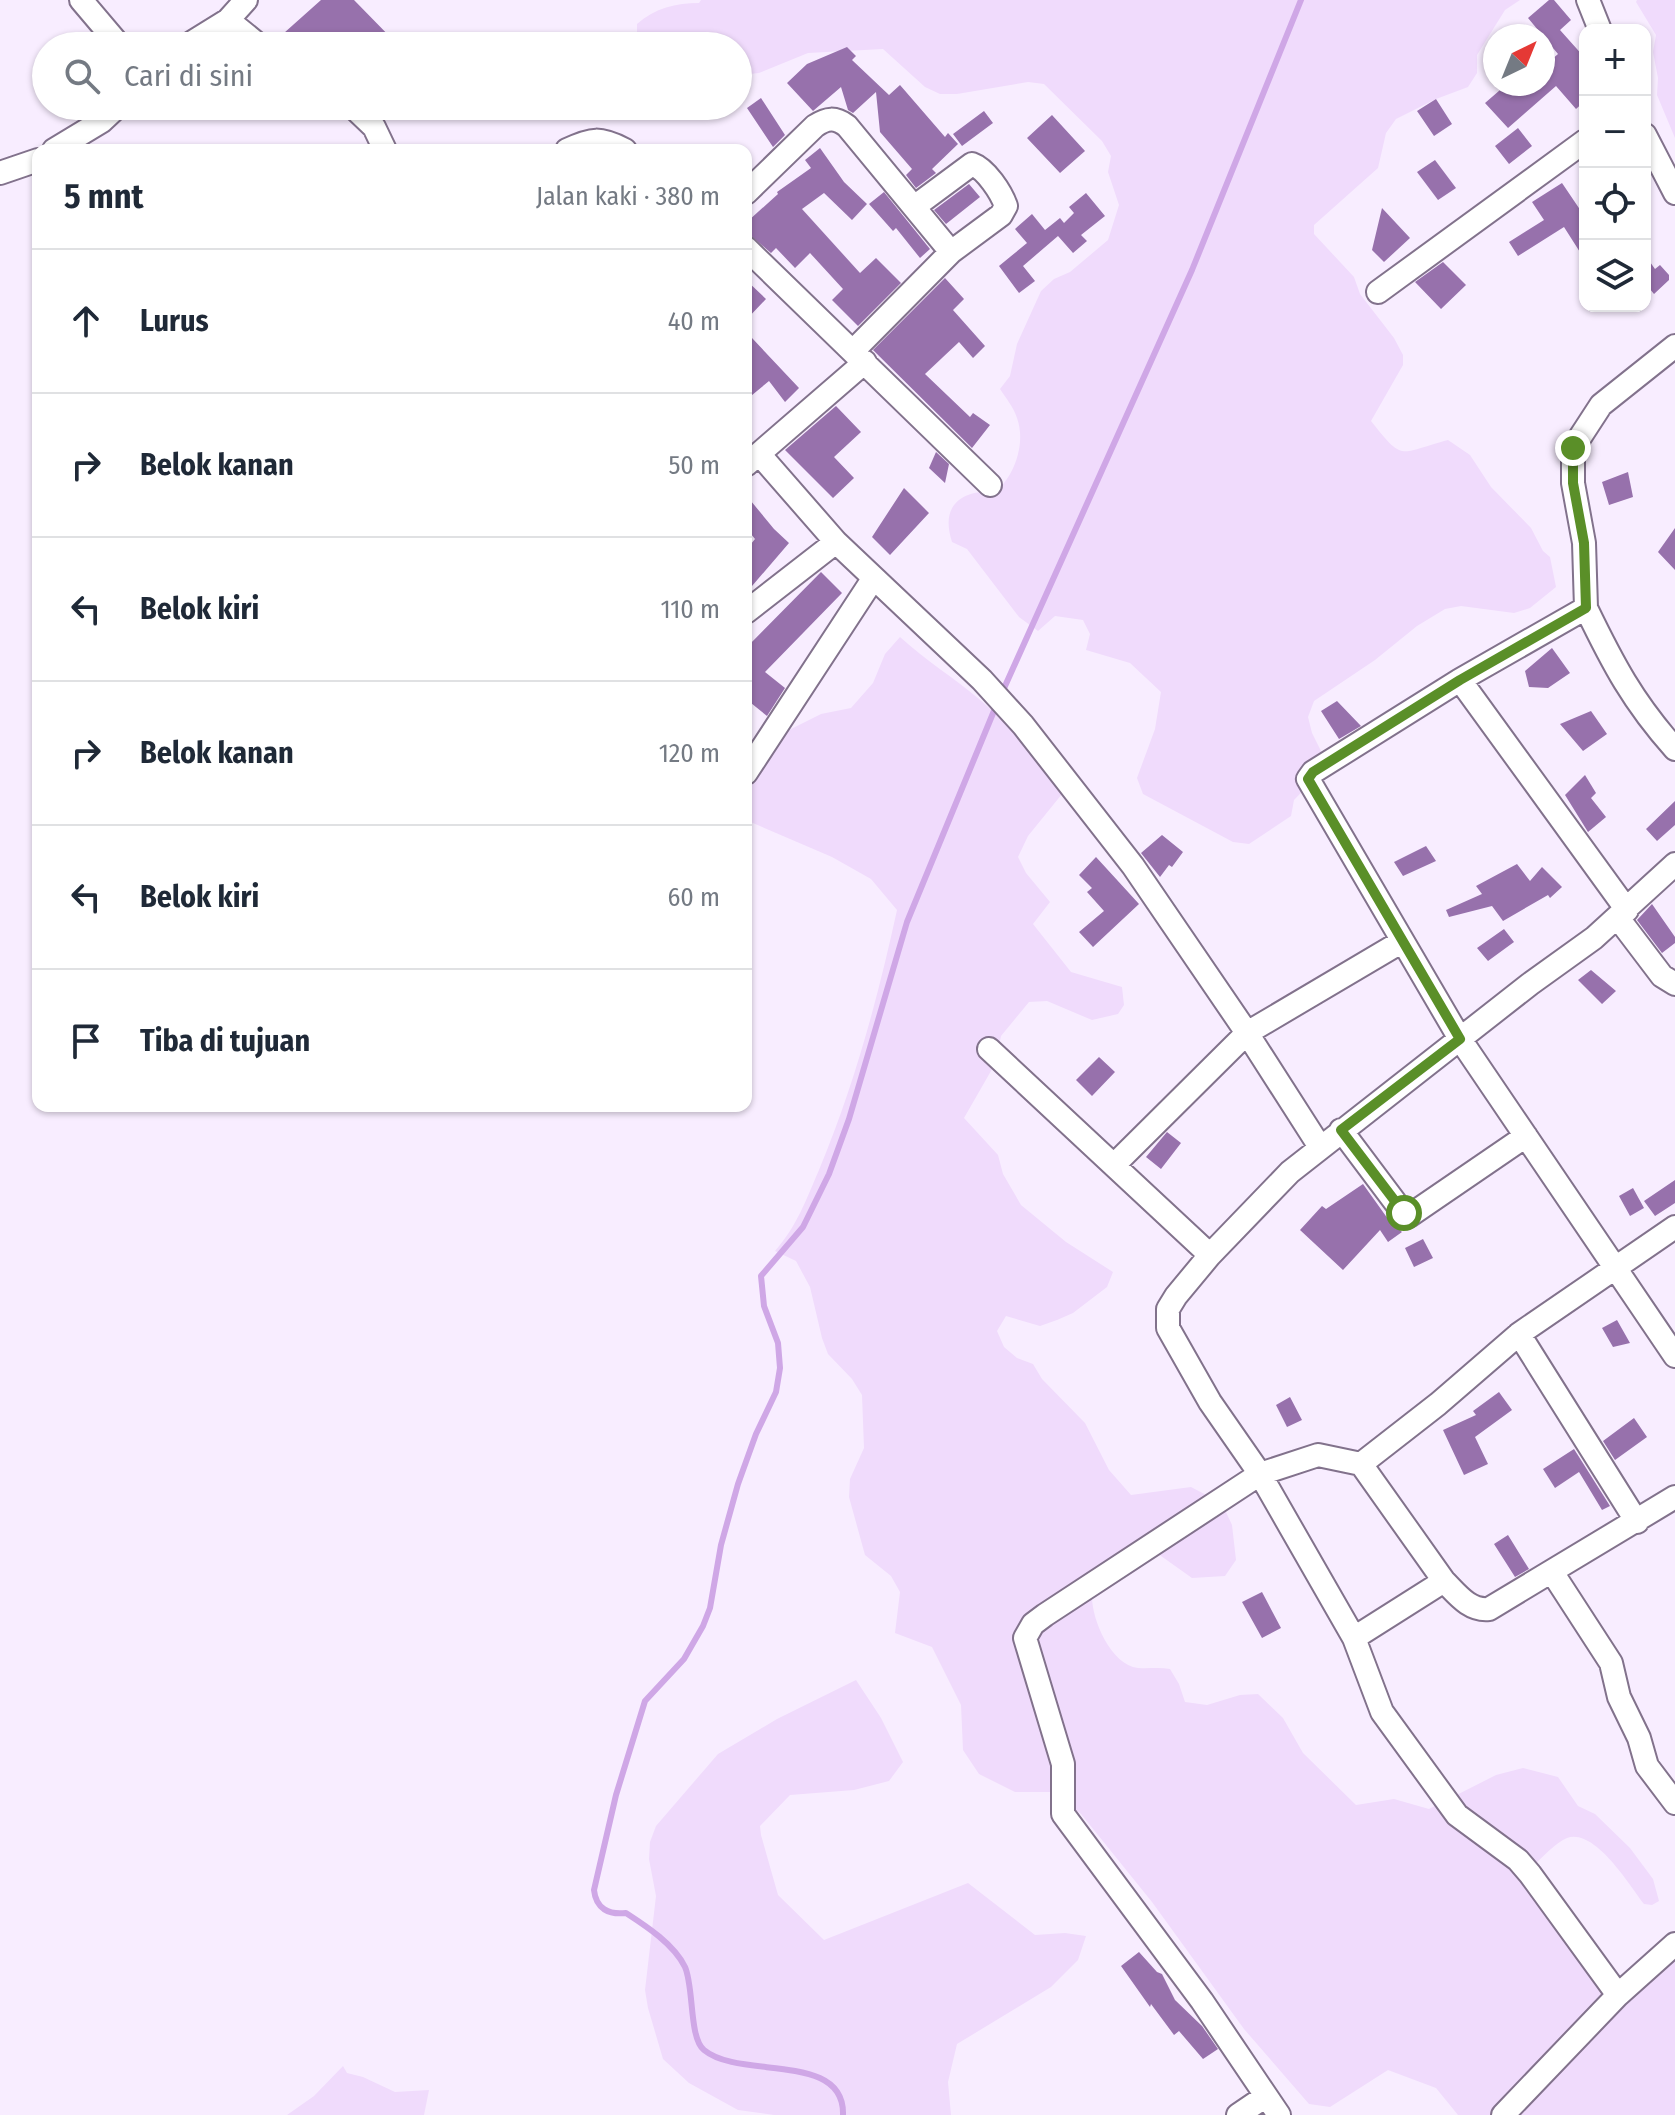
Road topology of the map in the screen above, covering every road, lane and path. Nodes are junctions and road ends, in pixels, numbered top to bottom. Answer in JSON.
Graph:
{"nodes":[{"id":1,"x":81,"y":0,"type":"edge"},
{"id":2,"x":246,"y":0,"type":"edge"},
{"id":3,"x":1588,"y":0,"type":"edge"},
{"id":4,"x":228,"y":20,"type":"junction"},
{"id":5,"x":1598,"y":24,"type":"edge"},
{"id":6,"x":108,"y":32,"type":"edge"},
{"id":7,"x":209,"y":32,"type":"edge"},
{"id":8,"x":243,"y":32,"type":"edge"},
{"id":9,"x":103,"y":120,"type":"edge"},
{"id":10,"x":367,"y":120,"type":"edge"},
{"id":11,"x":64,"y":144,"type":"edge"},
{"id":12,"x":382,"y":144,"type":"edge"},
{"id":13,"x":583,"y":144,"type":"edge"},
{"id":14,"x":613,"y":144,"type":"edge"},
{"id":15,"x":1579,"y":145,"type":"edge"},
{"id":16,"x":1651,"y":147,"type":"edge"},
{"id":17,"x":32,"y":162,"type":"edge"},
{"id":18,"x":0,"y":173,"type":"edge"},
{"id":19,"x":752,"y":187,"type":"edge"},
{"id":20,"x":1675,"y":193,"type":"edge"},
{"id":21,"x":914,"y":207,"type":"junction"},
{"id":22,"x":951,"y":252,"type":"junction"},
{"id":23,"x":752,"y":254,"type":"edge"},
{"id":24,"x":1378,"y":292,"type":"dead end"},
{"id":25,"x":1675,"y":346,"type":"edge"},
{"id":26,"x":859,"y":357,"type":"junction"},
{"id":27,"x":753,"y":460,"type":"edge"},
{"id":28,"x":990,"y":485,"type":"dead end"},
{"id":29,"x":836,"y":542,"type":"junction"},
{"id":30,"x":873,"y":579,"type":"junction"},
{"id":31,"x":752,"y":607,"type":"edge"},
{"id":32,"x":1586,"y":608,"type":"junction"},
{"id":33,"x":1460,"y":680,"type":"junction"},
{"id":34,"x":1675,"y":749,"type":"edge"},
{"id":35,"x":752,"y":764,"type":"edge"},
{"id":36,"x":1675,"y":864,"type":"edge"},
{"id":37,"x":1622,"y":914,"type":"junction"},
{"id":38,"x":1401,"y":942,"type":"junction"},
{"id":39,"x":1675,"y":984,"type":"edge"},
{"id":40,"x":1247,"y":1033,"type":"junction"},
{"id":41,"x":1460,"y":1039,"type":"junction"},
{"id":42,"x":989,"y":1049,"type":"dead end"},
{"id":43,"x":1341,"y":1130,"type":"junction"},
{"id":44,"x":1526,"y":1136,"type":"junction"},
{"id":45,"x":1320,"y":1147,"type":"junction"},
{"id":46,"x":1114,"y":1165,"type":"junction"},
{"id":47,"x":1675,"y":1227,"type":"edge"},
{"id":48,"x":1210,"y":1255,"type":"junction"},
{"id":49,"x":1616,"y":1268,"type":"junction"},
{"id":50,"x":1519,"y":1334,"type":"junction"},
{"id":51,"x":1675,"y":1356,"type":"edge"},
{"id":52,"x":1361,"y":1464,"type":"junction"},
{"id":53,"x":1260,"y":1474,"type":"junction"},
{"id":54,"x":1675,"y":1497,"type":"edge"},
{"id":55,"x":1637,"y":1522,"type":"junction"},
{"id":56,"x":1552,"y":1572,"type":"junction"},
{"id":57,"x":1444,"y":1581,"type":"junction"},
{"id":58,"x":1354,"y":1638,"type":"junction"},
{"id":59,"x":1675,"y":1803,"type":"edge"},
{"id":60,"x":1675,"y":1944,"type":"edge"},
{"id":61,"x":1618,"y":1995,"type":"junction"},
{"id":62,"x":1272,"y":2106,"type":"edge"},
{"id":63,"x":1238,"y":2115,"type":"edge"},
{"id":64,"x":1503,"y":2115,"type":"edge"}],
"edges":[{"from":1,"to":6,"type":"street"},
{"from":2,"to":4,"type":"street"},
{"from":3,"to":5,"type":"street"},
{"from":4,"to":7,"type":"street"},
{"from":4,"to":8,"type":"street"},
{"from":9,"to":11,"type":"street"},
{"from":10,"to":12,"type":"street"},
{"from":13,"to":14,"type":"street"},
{"from":15,"to":24,"type":"street"},
{"from":16,"to":20,"type":"street"},
{"from":17,"to":18,"type":"street"},
{"from":19,"to":21,"type":"street"},
{"from":21,"to":22,"type":"street"},
{"from":21,"to":22,"type":"street"},
{"from":22,"to":26,"type":"street"},
{"from":23,"to":26,"type":"street"},
{"from":25,"to":32,"type":"street"},
{"from":26,"to":27,"type":"street"},
{"from":26,"to":28,"type":"street"},
{"from":27,"to":29,"type":"street"},
{"from":29,"to":30,"type":"street"},
{"from":29,"to":31,"type":"street"},
{"from":30,"to":35,"type":"street"},
{"from":30,"to":40,"type":"street"},
{"from":32,"to":33,"type":"street"},
{"from":32,"to":34,"type":"street"},
{"from":33,"to":37,"type":"street"},
{"from":33,"to":38,"type":"street"},
{"from":36,"to":37,"type":"street"},
{"from":37,"to":39,"type":"street"},
{"from":37,"to":41,"type":"street"},
{"from":38,"to":40,"type":"street"},
{"from":38,"to":41,"type":"street"},
{"from":40,"to":45,"type":"street"},
{"from":40,"to":46,"type":"street"},
{"from":41,"to":43,"type":"street"},
{"from":41,"to":44,"type":"street"},
{"from":42,"to":46,"type":"street"},
{"from":43,"to":44,"type":"street"},
{"from":43,"to":45,"type":"street"},
{"from":44,"to":49,"type":"street"},
{"from":45,"to":48,"type":"street"},
{"from":46,"to":48,"type":"street"},
{"from":47,"to":49,"type":"street"},
{"from":48,"to":53,"type":"street"},
{"from":49,"to":50,"type":"street"},
{"from":49,"to":51,"type":"street"},
{"from":50,"to":52,"type":"street"},
{"from":50,"to":55,"type":"street"},
{"from":52,"to":53,"type":"street"},
{"from":52,"to":57,"type":"street"},
{"from":53,"to":58,"type":"street"},
{"from":53,"to":62,"type":"street"},
{"from":54,"to":55,"type":"street"},
{"from":55,"to":56,"type":"street"},
{"from":56,"to":57,"type":"street"},
{"from":56,"to":59,"type":"street"},
{"from":57,"to":58,"type":"street"},
{"from":58,"to":61,"type":"street"},
{"from":60,"to":61,"type":"street"},
{"from":61,"to":64,"type":"street"},
{"from":62,"to":63,"type":"street"}]}
